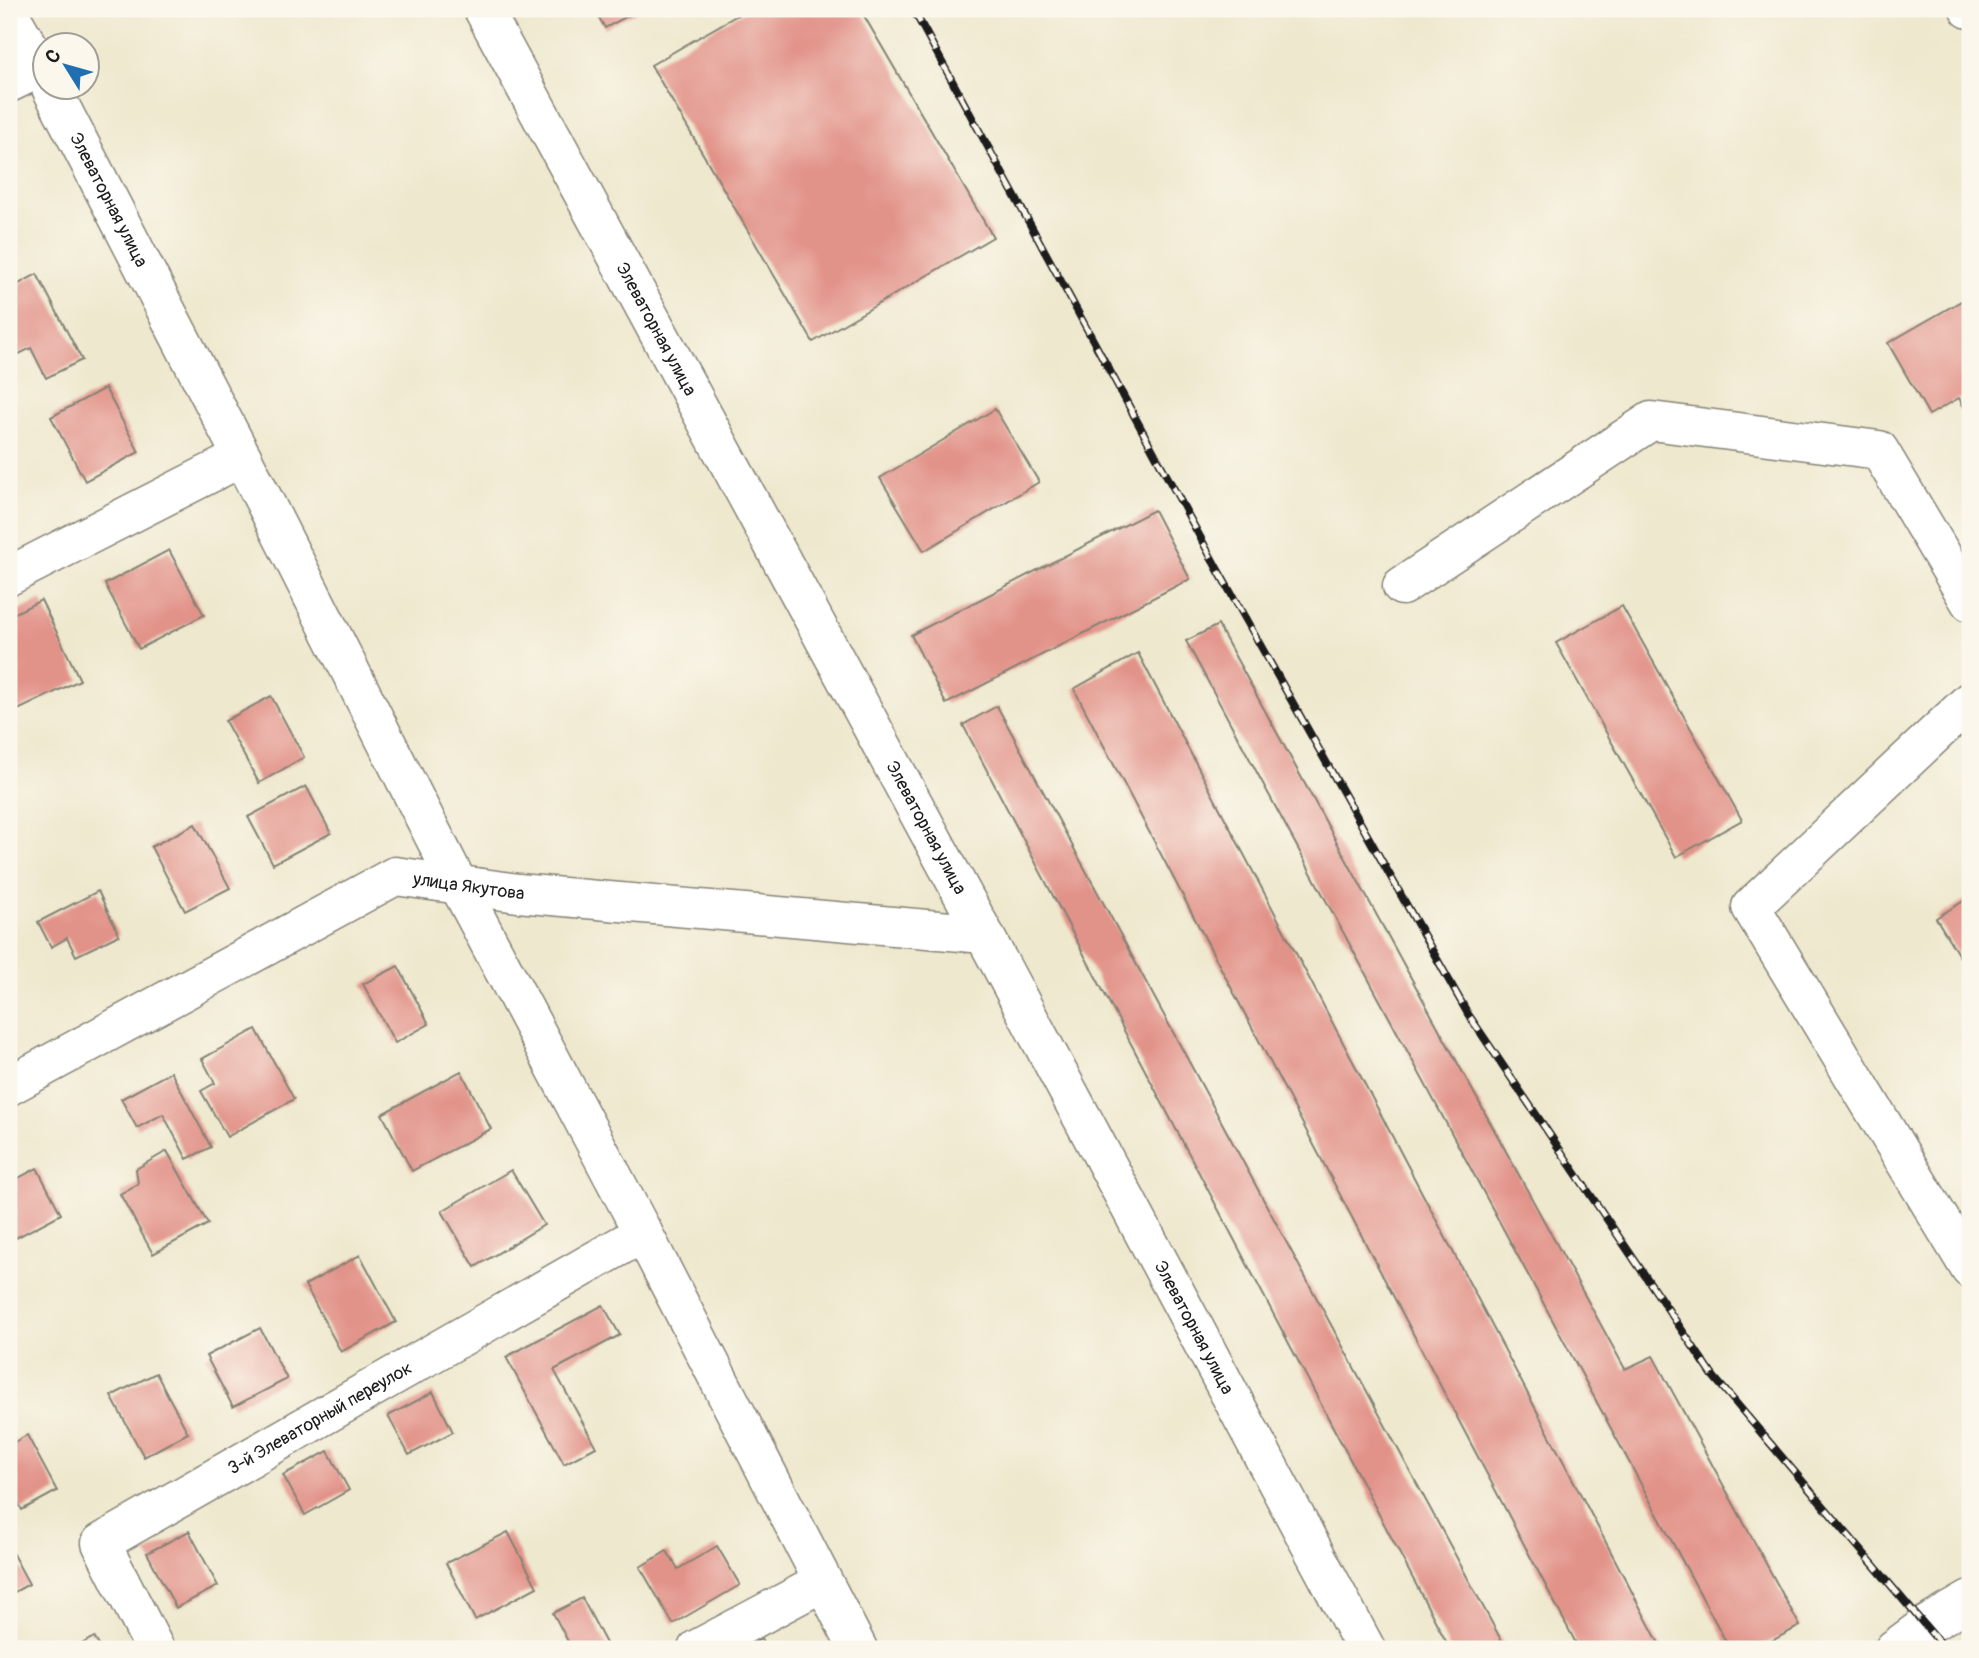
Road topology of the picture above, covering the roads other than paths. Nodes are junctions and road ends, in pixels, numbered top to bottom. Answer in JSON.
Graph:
{"nodes":[{"id":1,"x":483,"y":9,"type":"edge"},
{"id":2,"x":9,"y":13,"type":"edge"},
{"id":3,"x":32,"y":69,"type":"edge"},
{"id":4,"x":49,"y":102,"type":"edge"},
{"id":5,"x":242,"y":457,"type":"junction"},
{"id":6,"x":9,"y":576,"type":"edge"},
{"id":7,"x":1402,"y":586,"type":"dead end"},
{"id":8,"x":1970,"y":602,"type":"edge"},
{"id":9,"x":1970,"y":701,"type":"edge"},
{"id":10,"x":460,"y":886,"type":"junction"},
{"id":11,"x":984,"y":934,"type":"junction"},
{"id":12,"x":9,"y":1086,"type":"edge"},
{"id":13,"x":643,"y":1233,"type":"junction"},
{"id":14,"x":1970,"y":1269,"type":"edge"},
{"id":15,"x":823,"y":1582,"type":"junction"},
{"id":16,"x":1970,"y":1600,"type":"edge"},
{"id":17,"x":155,"y":1649,"type":"edge"},
{"id":18,"x":697,"y":1649,"type":"edge"},
{"id":19,"x":858,"y":1649,"type":"edge"},
{"id":20,"x":1366,"y":1649,"type":"edge"},
{"id":21,"x":1894,"y":1649,"type":"edge"}],
"edges":[{"from":1,"to":11,"type":"street","name":"Элеваторная улица"},
{"from":2,"to":3,"type":"street","name":"Элеваторная улица"},
{"from":4,"to":5,"type":"street","name":"Элеваторная улица"},
{"from":5,"to":6,"type":"street"},
{"from":5,"to":10,"type":"street","name":"Элеваторная улица"},
{"from":7,"to":8,"type":"street"},
{"from":9,"to":14,"type":"street"},
{"from":10,"to":11,"type":"street","name":"улица Якутова"},
{"from":10,"to":12,"type":"street","name":"улица Якутова"},
{"from":10,"to":13,"type":"street","name":"Элеваторная улица"},
{"from":11,"to":20,"type":"street","name":"Элеваторная улица"},
{"from":13,"to":15,"type":"street","name":"Элеваторная улица"},
{"from":13,"to":17,"type":"street","name":"3-й Элеваторный переулок"},
{"from":15,"to":18,"type":"street"},
{"from":15,"to":19,"type":"street","name":"Элеваторная улица"},
{"from":16,"to":21,"type":"street"}]}
